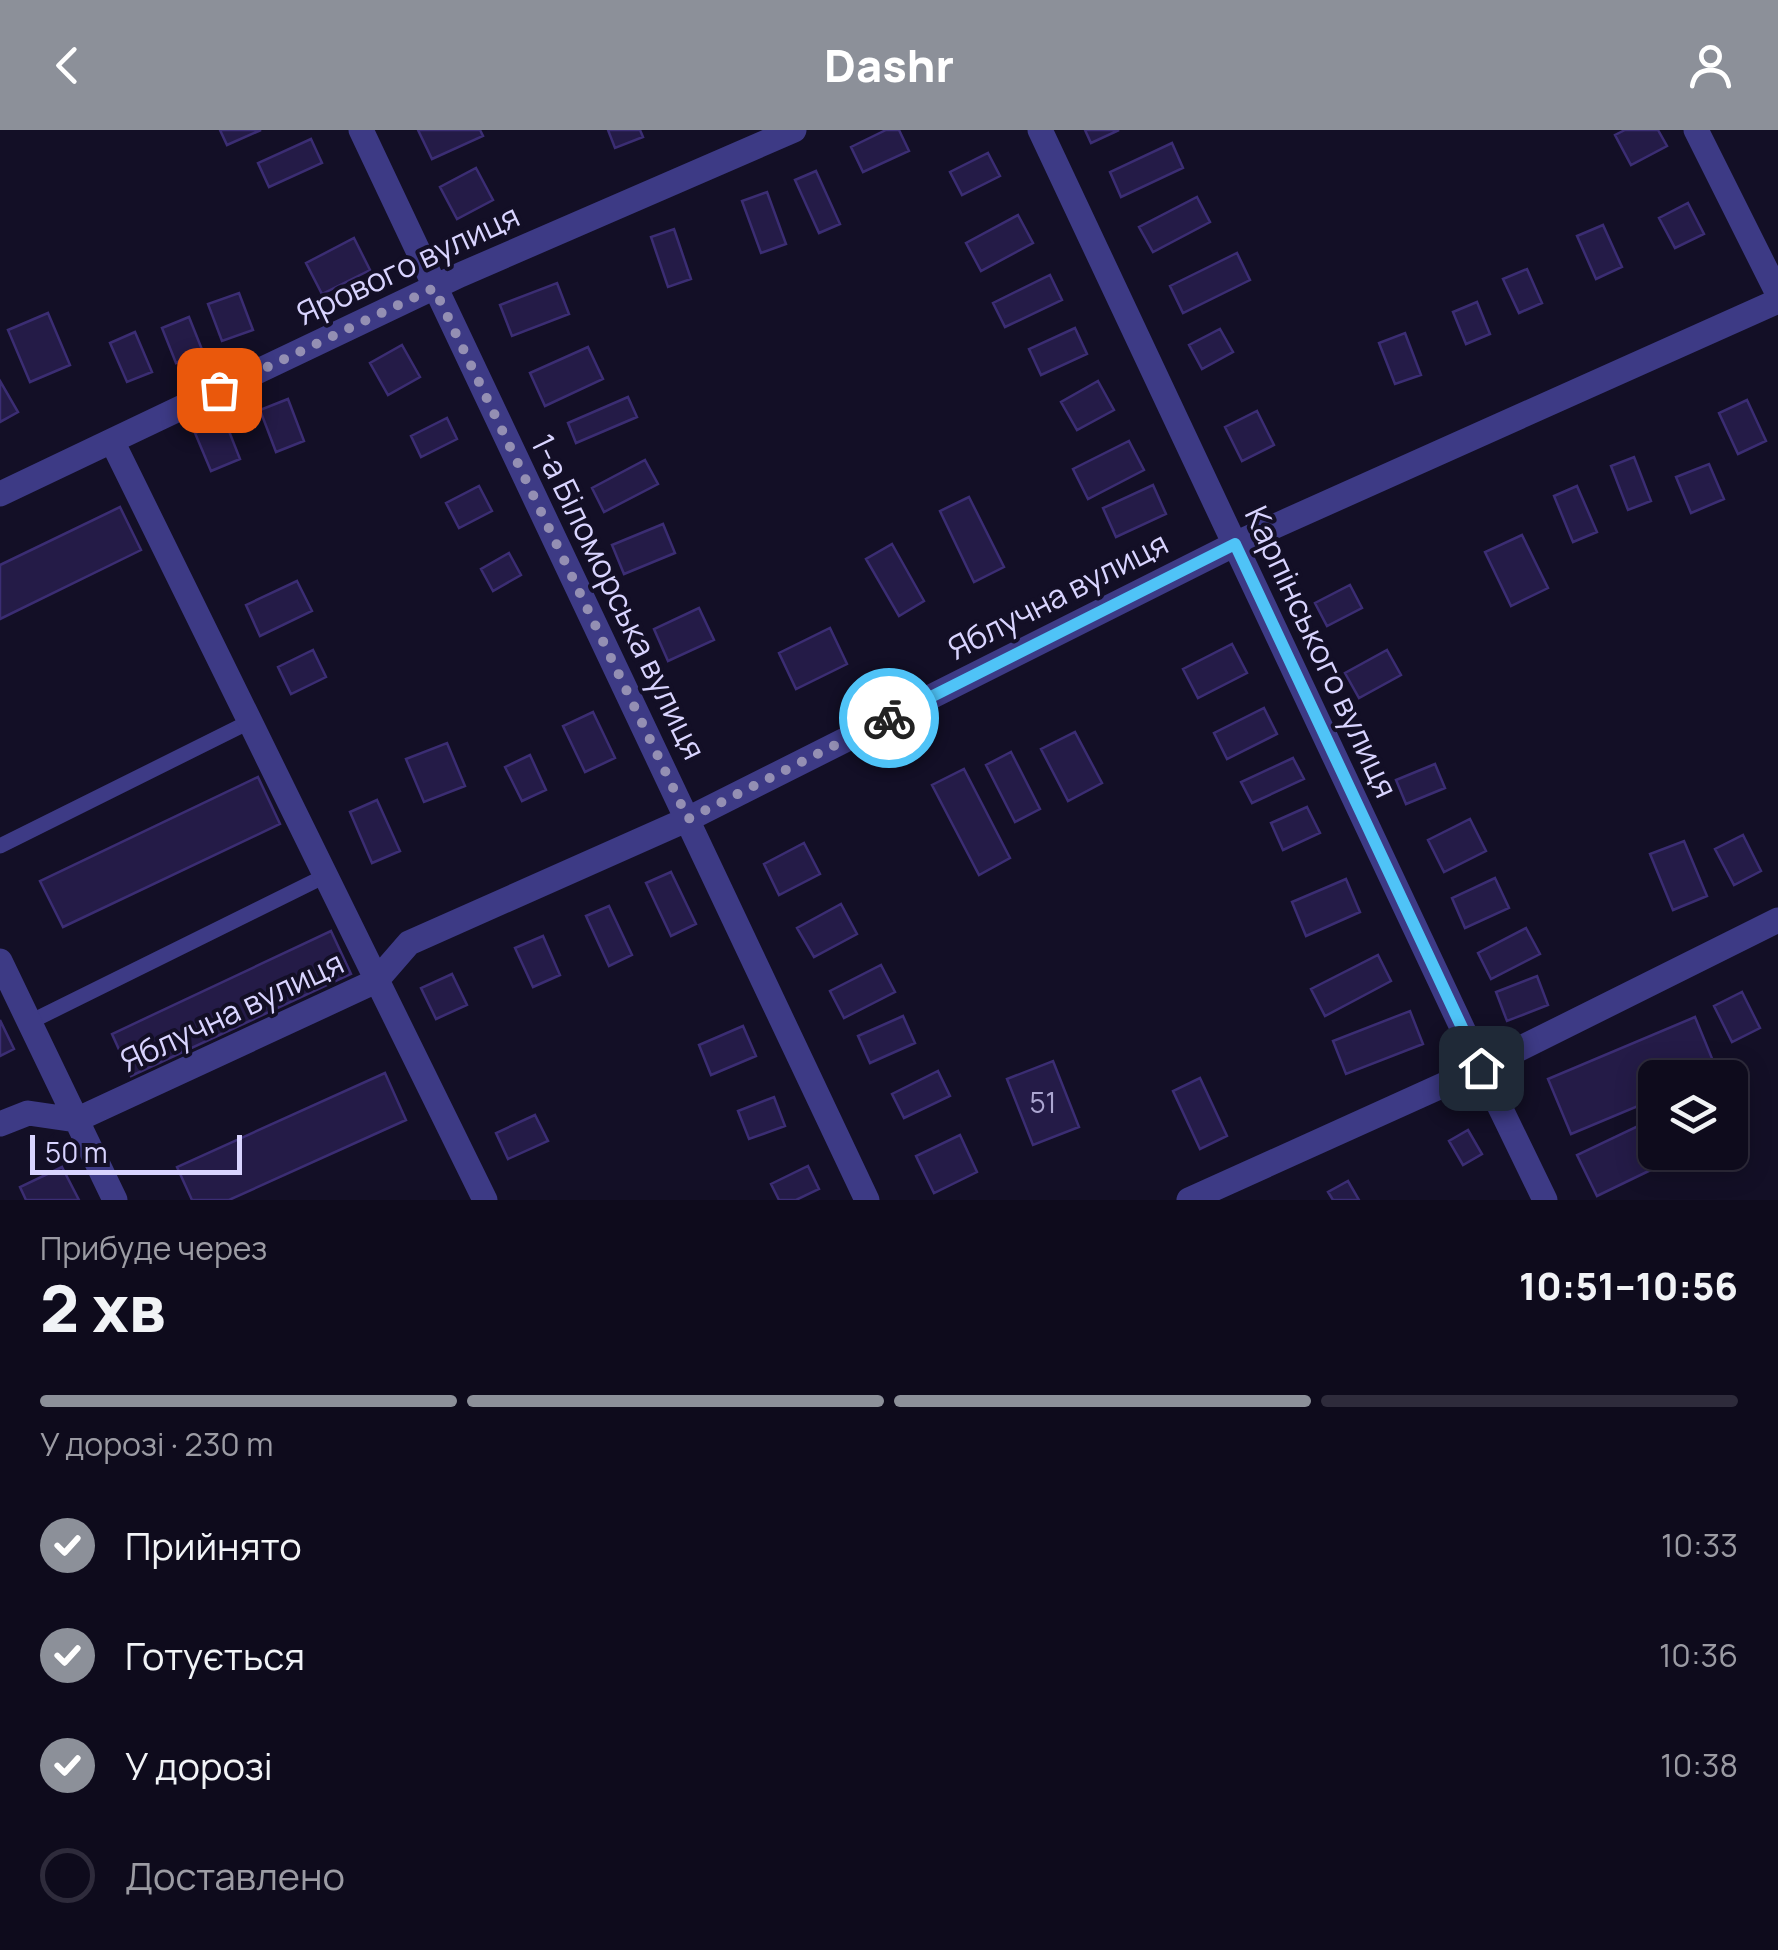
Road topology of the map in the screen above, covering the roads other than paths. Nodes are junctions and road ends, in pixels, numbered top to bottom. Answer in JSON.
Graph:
{"nodes":[{"id":1,"x":361,"y":130,"type":"edge"},
{"id":2,"x":794,"y":130,"type":"edge"},
{"id":3,"x":1040,"y":130,"type":"edge"},
{"id":4,"x":1696,"y":130,"type":"edge"},
{"id":5,"x":434,"y":288,"type":"junction"},
{"id":6,"x":1778,"y":297,"type":"edge"},
{"id":7,"x":112,"y":441,"type":"junction"},
{"id":8,"x":0,"y":494,"type":"edge"},
{"id":9,"x":1235,"y":544,"type":"junction"},
{"id":10,"x":250,"y":722,"type":"junction"},
{"id":11,"x":688,"y":819,"type":"junction"},
{"id":12,"x":0,"y":846,"type":"edge"},
{"id":13,"x":325,"y":876,"type":"junction"},
{"id":14,"x":1778,"y":920,"type":"edge"},
{"id":15,"x":0,"y":961,"type":"edge"},
{"id":16,"x":376,"y":980,"type":"junction"},
{"id":17,"x":30,"y":1022,"type":"junction"},
{"id":18,"x":1481,"y":1068,"type":"junction"},
{"id":19,"x":76,"y":1120,"type":"junction"},
{"id":20,"x":0,"y":1124,"type":"edge"},
{"id":21,"x":115,"y":1200,"type":"edge"},
{"id":22,"x":486,"y":1200,"type":"edge"},
{"id":23,"x":867,"y":1200,"type":"edge"},
{"id":24,"x":1189,"y":1200,"type":"edge"},
{"id":25,"x":1546,"y":1200,"type":"edge"}],
"edges":[{"from":1,"to":5,"type":"street","name":"1-а Біломорська вулиця"},
{"from":2,"to":5,"type":"street","name":"Ярового вулиця"},
{"from":3,"to":9,"type":"street","name":"Карпінського вулиця"},
{"from":4,"to":6,"type":"street"},
{"from":5,"to":7,"type":"street","name":"Ярового вулиця"},
{"from":5,"to":11,"type":"street","name":"1-а Біломорська вулиця"},
{"from":6,"to":9,"type":"street","name":"Яблучна вулиця"},
{"from":7,"to":8,"type":"street","name":"Ярового вулиця"},
{"from":7,"to":10,"type":"street"},
{"from":9,"to":11,"type":"street","name":"Яблучна вулиця"},
{"from":9,"to":18,"type":"street","name":"Карпінського вулиця"},
{"from":10,"to":12,"type":"lane"},
{"from":10,"to":13,"type":"street"},
{"from":11,"to":16,"type":"street","name":"Яблучна вулиця"},
{"from":11,"to":23,"type":"street","name":"1-а Біломорська вулиця"},
{"from":13,"to":16,"type":"street"},
{"from":13,"to":17,"type":"lane"},
{"from":14,"to":18,"type":"street"},
{"from":15,"to":17,"type":"street"},
{"from":16,"to":19,"type":"street","name":"Яблучна вулиця"},
{"from":16,"to":22,"type":"street"},
{"from":17,"to":19,"type":"street"},
{"from":18,"to":24,"type":"street"},
{"from":18,"to":25,"type":"street","name":"Карпінського вулиця"},
{"from":19,"to":20,"type":"street"},
{"from":19,"to":21,"type":"street"}]}
